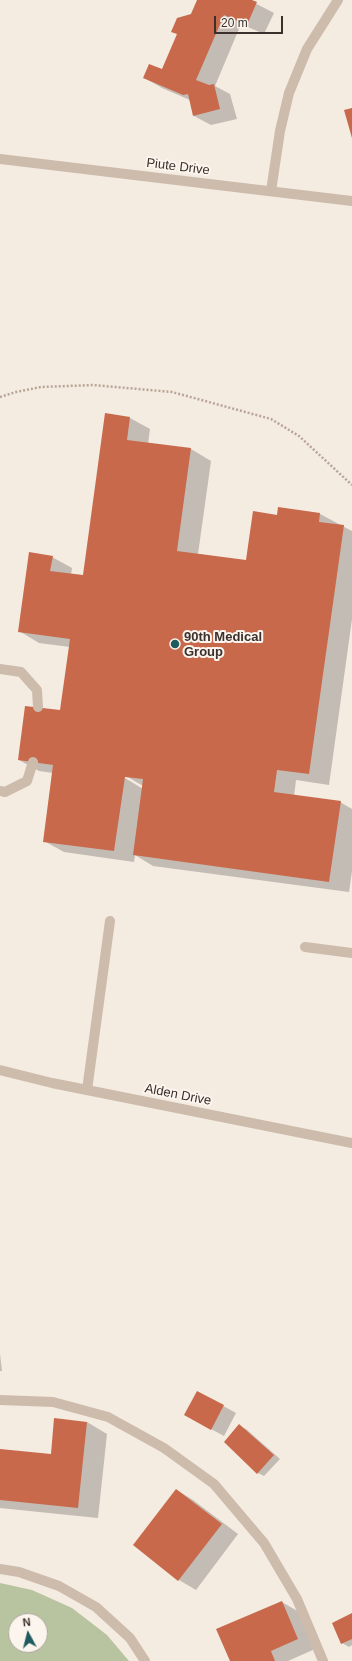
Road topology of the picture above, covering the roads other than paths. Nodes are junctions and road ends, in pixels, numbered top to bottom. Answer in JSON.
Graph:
{"nodes":[{"id":1,"x":338,"y":0,"type":"edge"},
{"id":2,"x":0,"y":159,"type":"edge"},
{"id":3,"x":271,"y":191,"type":"junction"},
{"id":4,"x":352,"y":201,"type":"edge"},
{"id":5,"x":0,"y":669,"type":"edge"},
{"id":6,"x":38,"y":707,"type":"dead end"},
{"id":7,"x":33,"y":762,"type":"dead end"},
{"id":8,"x":0,"y":791,"type":"edge"},
{"id":9,"x":110,"y":921,"type":"dead end"},
{"id":10,"x":305,"y":947,"type":"dead end"},
{"id":11,"x":352,"y":954,"type":"edge"},
{"id":12,"x":0,"y":1070,"type":"edge"},
{"id":13,"x":86,"y":1090,"type":"junction"},
{"id":14,"x":352,"y":1142,"type":"edge"},
{"id":15,"x":0,"y":1400,"type":"edge"},
{"id":16,"x":0,"y":1569,"type":"edge"},
{"id":17,"x":145,"y":1661,"type":"edge"},
{"id":18,"x":322,"y":1661,"type":"edge"}],
"edges":[{"from":1,"to":3,"type":"street"},
{"from":2,"to":3,"type":"street","name":"Piute Drive"},
{"from":3,"to":4,"type":"street","name":"Piute Drive"},
{"from":5,"to":6,"type":"street"},
{"from":7,"to":8,"type":"street"},
{"from":9,"to":13,"type":"street"},
{"from":10,"to":11,"type":"street"},
{"from":12,"to":13,"type":"street","name":"Alden Drive"},
{"from":13,"to":14,"type":"street","name":"Alden Drive"},
{"from":15,"to":18,"type":"street"},
{"from":16,"to":17,"type":"street"}]}
